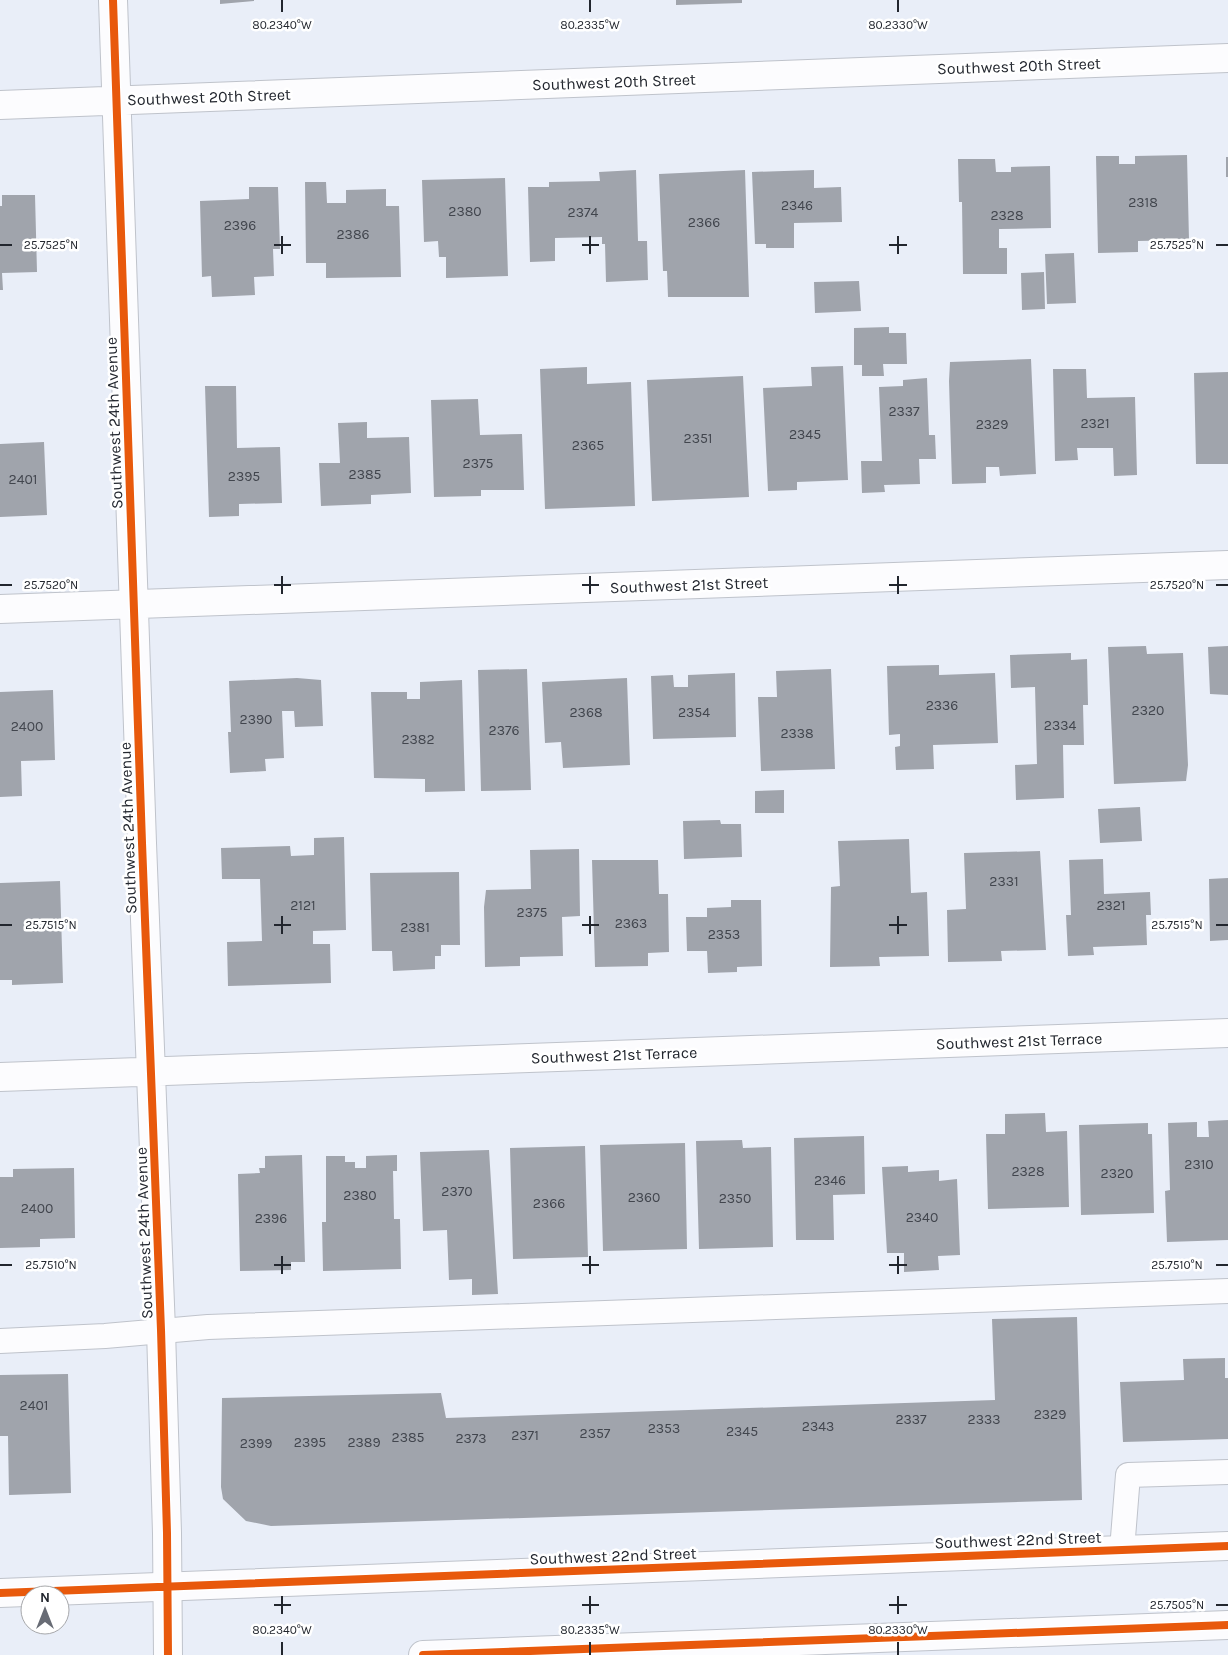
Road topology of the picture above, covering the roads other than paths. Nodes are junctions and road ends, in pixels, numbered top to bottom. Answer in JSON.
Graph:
{"nodes":[{"id":1,"x":113,"y":0,"type":"edge"},
{"id":2,"x":1228,"y":58,"type":"edge"},
{"id":3,"x":116,"y":101,"type":"junction"},
{"id":4,"x":0,"y":106,"type":"edge"},
{"id":5,"x":1228,"y":565,"type":"edge"},
{"id":6,"x":134,"y":605,"type":"junction"},
{"id":7,"x":0,"y":609,"type":"edge"},
{"id":8,"x":1228,"y":1033,"type":"edge"},
{"id":9,"x":151,"y":1072,"type":"junction"},
{"id":10,"x":0,"y":1077,"type":"edge"},
{"id":11,"x":1228,"y":1291,"type":"edge"},
{"id":12,"x":161,"y":1330,"type":"junction"},
{"id":13,"x":0,"y":1341,"type":"edge"},
{"id":14,"x":1228,"y":1472,"type":"edge"},
{"id":15,"x":1228,"y":1546,"type":"edge"},
{"id":16,"x":1122,"y":1550,"type":"junction"},
{"id":17,"x":167,"y":1586,"type":"junction"},
{"id":18,"x":0,"y":1593,"type":"edge"},
{"id":19,"x":1228,"y":1625,"type":"edge"},
{"id":20,"x":168,"y":1655,"type":"edge"},
{"id":21,"x":423,"y":1655,"type":"edge"}],
"edges":[{"from":1,"to":3,"type":"street","name":"Southwest 24th Avenue"},
{"from":2,"to":3,"type":"street","name":"Southwest 20th Street"},
{"from":3,"to":4,"type":"street","name":"Southwest 20th Street"},
{"from":3,"to":6,"type":"street","name":"Southwest 24th Avenue"},
{"from":5,"to":6,"type":"street","name":"Southwest 21st Street"},
{"from":6,"to":7,"type":"street","name":"Southwest 21st Street"},
{"from":6,"to":9,"type":"street","name":"Southwest 24th Avenue"},
{"from":8,"to":9,"type":"street","name":"Southwest 21st Terrace"},
{"from":9,"to":10,"type":"street","name":"Southwest 21st Terrace"},
{"from":9,"to":12,"type":"street","name":"Southwest 24th Avenue"},
{"from":11,"to":12,"type":"lane"},
{"from":12,"to":13,"type":"lane"},
{"from":12,"to":17,"type":"street","name":"Southwest 24th Avenue"},
{"from":14,"to":16,"type":"lane"},
{"from":15,"to":16,"type":"street","name":"Southwest 22nd Street"},
{"from":16,"to":17,"type":"street","name":"Southwest 22nd Street"},
{"from":17,"to":18,"type":"street","name":"Southwest 22nd Street"},
{"from":17,"to":20,"type":"street","name":"Southwest 24th Avenue"},
{"from":19,"to":21,"type":"street"}]}
